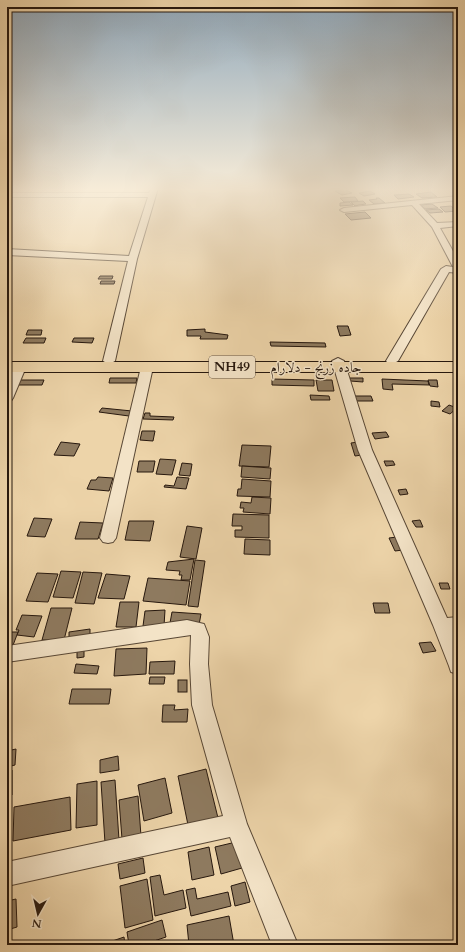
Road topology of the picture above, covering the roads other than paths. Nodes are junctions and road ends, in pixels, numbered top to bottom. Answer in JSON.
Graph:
{"nodes":[{"id":1,"x":141,"y":232,"type":"edge"},
{"id":2,"x":439,"y":232,"type":"edge"},
{"id":3,"x":7,"y":252,"type":"edge"},
{"id":4,"x":133,"y":259,"type":"junction"},
{"id":5,"x":458,"y":269,"type":"edge"},
{"id":6,"x":109,"y":361,"type":"junction"},
{"id":7,"x":392,"y":361,"type":"junction"},
{"id":8,"x":458,"y":361,"type":"edge"},
{"id":9,"x":338,"y":364,"type":"junction"},
{"id":10,"x":11,"y":365,"type":"edge"},
{"id":11,"x":147,"y":367,"type":"junction"},
{"id":12,"x":458,"y":367,"type":"edge"},
{"id":13,"x":7,"y":398,"type":"edge"},
{"id":14,"x":108,"y":538,"type":"dead end"},
{"id":15,"x":450,"y":625,"type":"edge"},
{"id":16,"x":7,"y":654,"type":"edge"},
{"id":17,"x":458,"y":666,"type":"edge"},
{"id":18,"x":236,"y":824,"type":"junction"},
{"id":19,"x":7,"y":874,"type":"edge"},
{"id":20,"x":285,"y":945,"type":"edge"}],
"edges":[{"from":1,"to":4,"type":"street"},
{"from":2,"to":5,"type":"street"},
{"from":3,"to":4,"type":"street"},
{"from":4,"to":6,"type":"street"},
{"from":5,"to":7,"type":"street"},
{"from":6,"to":9,"type":"highway","name":"جاده زرنج - دلارام","number":"NH49"},
{"from":6,"to":10,"type":"highway","name":"جاده زرنج - دلارام","number":"NH49"},
{"from":7,"to":8,"type":"highway","name":"جاده زرنج - دلارام","number":"NH49"},
{"from":7,"to":9,"type":"highway","name":"جاده زرنج - دلارام","number":"NH49"},
{"from":9,"to":11,"type":"highway","name":"جاده زرنج - دلارام","number":"NH49"},
{"from":9,"to":12,"type":"highway","name":"جاده زرنج - دلارام","number":"NH49"},
{"from":9,"to":15,"type":"street"},
{"from":10,"to":11,"type":"highway","name":"جاده زرنج - دلارام","number":"NH49"},
{"from":10,"to":13,"type":"street"},
{"from":11,"to":14,"type":"street"},
{"from":15,"to":17,"type":"street"},
{"from":16,"to":18,"type":"street"},
{"from":18,"to":19,"type":"street"},
{"from":18,"to":20,"type":"street"}]}
